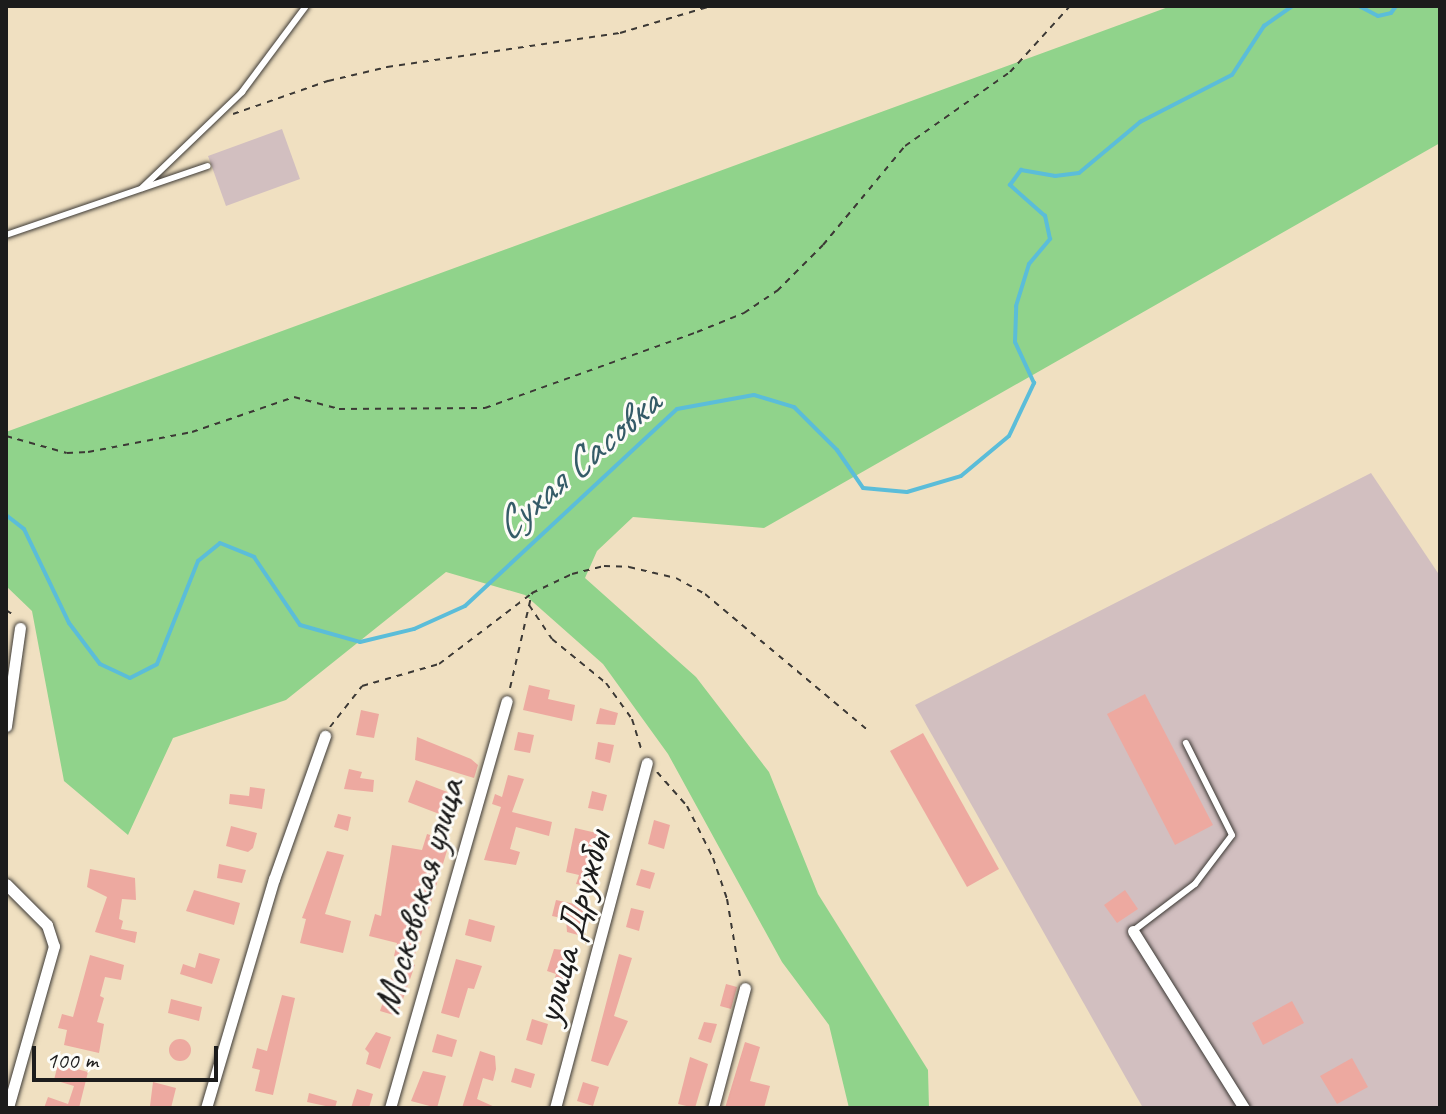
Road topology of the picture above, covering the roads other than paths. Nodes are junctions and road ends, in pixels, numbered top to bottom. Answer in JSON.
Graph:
{"nodes":[{"id":1,"x":306,"y":6,"type":"edge"},
{"id":2,"x":207,"y":166,"type":"dead end"},
{"id":3,"x":142,"y":188,"type":"junction"},
{"id":4,"x":6,"y":235,"type":"edge"},
{"id":5,"x":20,"y":628,"type":"dead end"},
{"id":6,"x":507,"y":701,"type":"road end"},
{"id":7,"x":6,"y":726,"type":"edge"},
{"id":8,"x":325,"y":736,"type":"road end"},
{"id":9,"x":1186,"y":743,"type":"dead end"},
{"id":10,"x":647,"y":763,"type":"road end"},
{"id":11,"x":6,"y":884,"type":"edge"},
{"id":12,"x":1133,"y":931,"type":"joint"},
{"id":13,"x":745,"y":988,"type":"road end"},
{"id":14,"x":8,"y":1108,"type":"edge"},
{"id":15,"x":206,"y":1108,"type":"edge"},
{"id":16,"x":390,"y":1108,"type":"edge"},
{"id":17,"x":555,"y":1108,"type":"edge"},
{"id":18,"x":713,"y":1108,"type":"edge"},
{"id":19,"x":1244,"y":1108,"type":"edge"}],
"edges":[{"from":1,"to":3,"type":"lane"},
{"from":2,"to":3,"type":"lane"},
{"from":3,"to":4,"type":"lane"},
{"from":5,"to":7,"type":"street"},
{"from":6,"to":16,"type":"street","name":"Московская улица"},
{"from":8,"to":15,"type":"street"},
{"from":9,"to":12,"type":"lane"},
{"from":10,"to":17,"type":"street","name":"улица Дружбы"},
{"from":11,"to":14,"type":"street"},
{"from":12,"to":19,"type":"street"},
{"from":13,"to":18,"type":"street"}]}
